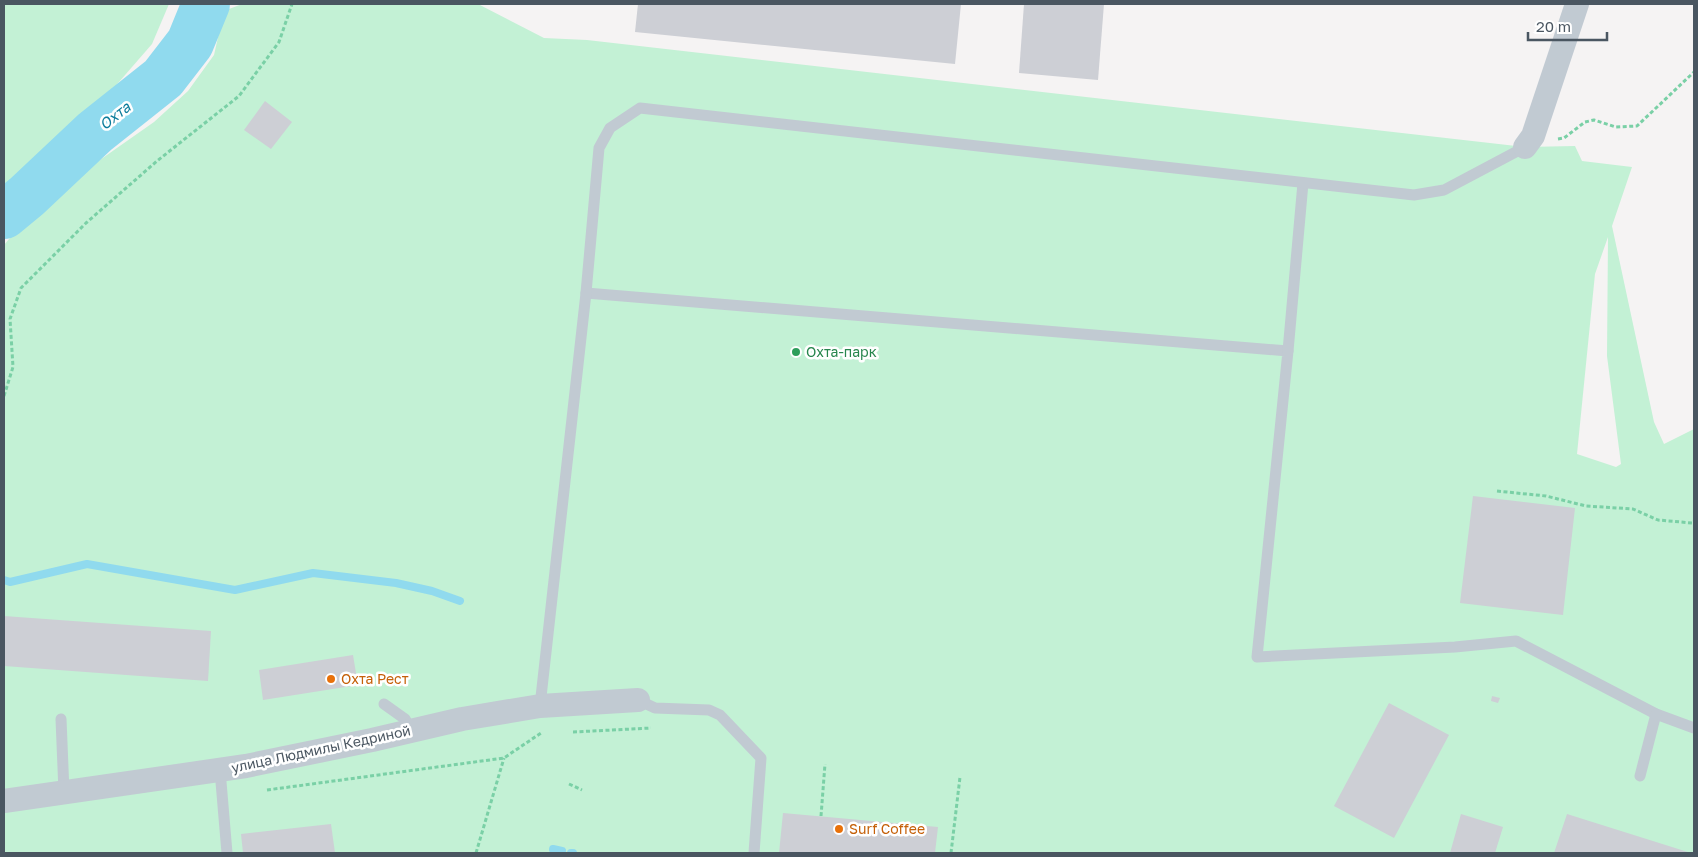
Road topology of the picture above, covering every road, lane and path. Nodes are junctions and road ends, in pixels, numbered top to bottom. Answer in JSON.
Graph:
{"nodes":[{"id":1,"x":292,"y":4,"type":"edge"},
{"id":2,"x":1577,"y":4,"type":"edge"},
{"id":3,"x":1694,"y":72,"type":"edge"},
{"id":4,"x":1529,"y":141,"type":"junction"},
{"id":5,"x":1303,"y":183,"type":"junction"},
{"id":6,"x":586,"y":293,"type":"junction"},
{"id":7,"x":1288,"y":351,"type":"junction"},
{"id":8,"x":4,"y":396,"type":"edge"},
{"id":9,"x":1497,"y":491,"type":"dead end"},
{"id":10,"x":1694,"y":521,"type":"edge"},
{"id":11,"x":638,"y":700,"type":"joint"},
{"id":12,"x":384,"y":704,"type":"dead end"},
{"id":13,"x":540,"y":706,"type":"junction"},
{"id":14,"x":1656,"y":714,"type":"junction"},
{"id":15,"x":61,"y":719,"type":"dead end"},
{"id":16,"x":654,"y":728,"type":"dead end"},
{"id":17,"x":1694,"y":728,"type":"edge"},
{"id":18,"x":411,"y":730,"type":"junction"},
{"id":19,"x":570,"y":732,"type":"dead end"},
{"id":20,"x":551,"y":733,"type":"dead end"},
{"id":21,"x":504,"y":758,"type":"junction"},
{"id":22,"x":825,"y":764,"type":"dead end"},
{"id":23,"x":220,"y":770,"type":"junction"},
{"id":24,"x":1640,"y":776,"type":"dead end"},
{"id":25,"x":960,"y":777,"type":"dead end"},
{"id":26,"x":569,"y":784,"type":"dead end"},
{"id":27,"x":261,"y":790,"type":"dead end"},
{"id":28,"x":582,"y":790,"type":"dead end"},
{"id":29,"x":64,"y":792,"type":"junction"},
{"id":30,"x":4,"y":801,"type":"edge"},
{"id":31,"x":821,"y":816,"type":"dead end"},
{"id":32,"x":227,"y":853,"type":"edge"},
{"id":33,"x":476,"y":853,"type":"edge"},
{"id":34,"x":754,"y":853,"type":"edge"},
{"id":35,"x":951,"y":853,"type":"edge"}],
"edges":[{"from":1,"to":8,"type":"path"},
{"from":2,"to":4,"type":"street"},
{"from":3,"to":4,"type":"path"},
{"from":4,"to":5,"type":"lane"},
{"from":5,"to":6,"type":"lane"},
{"from":5,"to":7,"type":"lane"},
{"from":6,"to":7,"type":"lane"},
{"from":6,"to":13,"type":"lane"},
{"from":7,"to":14,"type":"lane"},
{"from":9,"to":10,"type":"path"},
{"from":11,"to":13,"type":"street","name":"улица Людмилы Кедриной"},
{"from":11,"to":34,"type":"lane"},
{"from":12,"to":18,"type":"lane"},
{"from":13,"to":18,"type":"street","name":"улица Людмилы Кедриной"},
{"from":14,"to":17,"type":"lane"},
{"from":14,"to":24,"type":"lane"},
{"from":15,"to":29,"type":"lane"},
{"from":16,"to":19,"type":"path"},
{"from":18,"to":23,"type":"street","name":"улица Людмилы Кедриной"},
{"from":20,"to":21,"type":"path"},
{"from":21,"to":27,"type":"path"},
{"from":21,"to":33,"type":"path"},
{"from":22,"to":31,"type":"path"},
{"from":23,"to":29,"type":"street","name":"улица Людмилы Кедриной"},
{"from":23,"to":32,"type":"lane"},
{"from":25,"to":35,"type":"path"},
{"from":26,"to":28,"type":"path"},
{"from":29,"to":30,"type":"street","name":"улица Людмилы Кедриной"}]}
